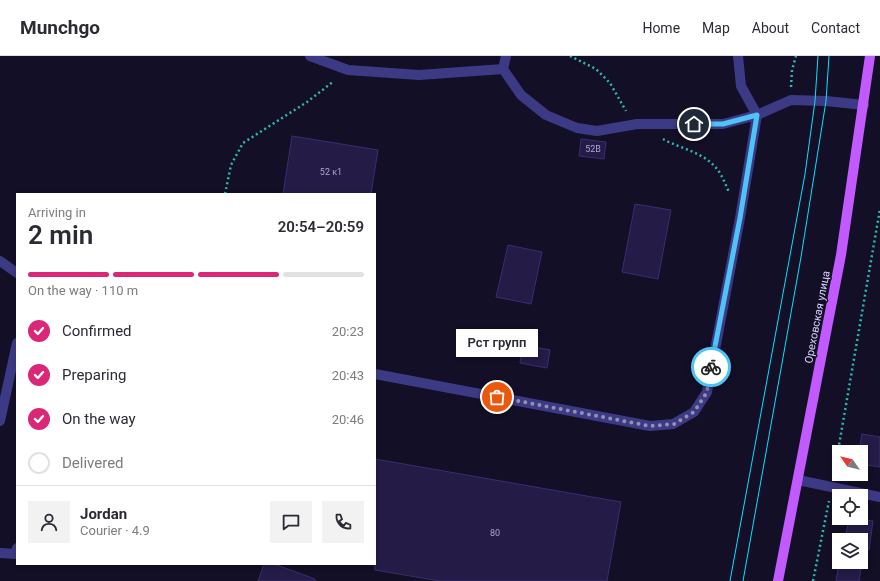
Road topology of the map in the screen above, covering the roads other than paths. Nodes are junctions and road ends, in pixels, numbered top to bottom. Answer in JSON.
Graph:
{"nodes":[{"id":1,"x":310,"y":56,"type":"edge"},
{"id":2,"x":506,"y":56,"type":"edge"},
{"id":3,"x":738,"y":56,"type":"edge"},
{"id":4,"x":870,"y":56,"type":"edge"},
{"id":5,"x":503,"y":69,"type":"junction"},
{"id":6,"x":864,"y":105,"type":"junction"},
{"id":7,"x":757,"y":115,"type":"junction"},
{"id":8,"x":0,"y":262,"type":"edge"},
{"id":9,"x":16,"y":272,"type":"edge"},
{"id":10,"x":16,"y":348,"type":"edge"},
{"id":11,"x":376,"y":374,"type":"edge"},
{"id":12,"x":0,"y":421,"type":"edge"},
{"id":13,"x":798,"y":480,"type":"junction"},
{"id":14,"x":880,"y":497,"type":"edge"},
{"id":15,"x":0,"y":553,"type":"edge"},
{"id":16,"x":16,"y":554,"type":"edge"},
{"id":17,"x":778,"y":581,"type":"edge"}],
"edges":[{"from":1,"to":5,"type":"street"},
{"from":2,"to":5,"type":"street"},
{"from":3,"to":7,"type":"street"},
{"from":4,"to":6,"type":"main road","name":"Ореховская улица"},
{"from":5,"to":7,"type":"street"},
{"from":6,"to":7,"type":"street"},
{"from":6,"to":13,"type":"main road","name":"Ореховская улица"},
{"from":7,"to":11,"type":"street"},
{"from":8,"to":9,"type":"street"},
{"from":10,"to":12,"type":"street"},
{"from":13,"to":14,"type":"street"},
{"from":13,"to":17,"type":"main road","name":"Ореховская улица"},
{"from":15,"to":16,"type":"street"}]}
